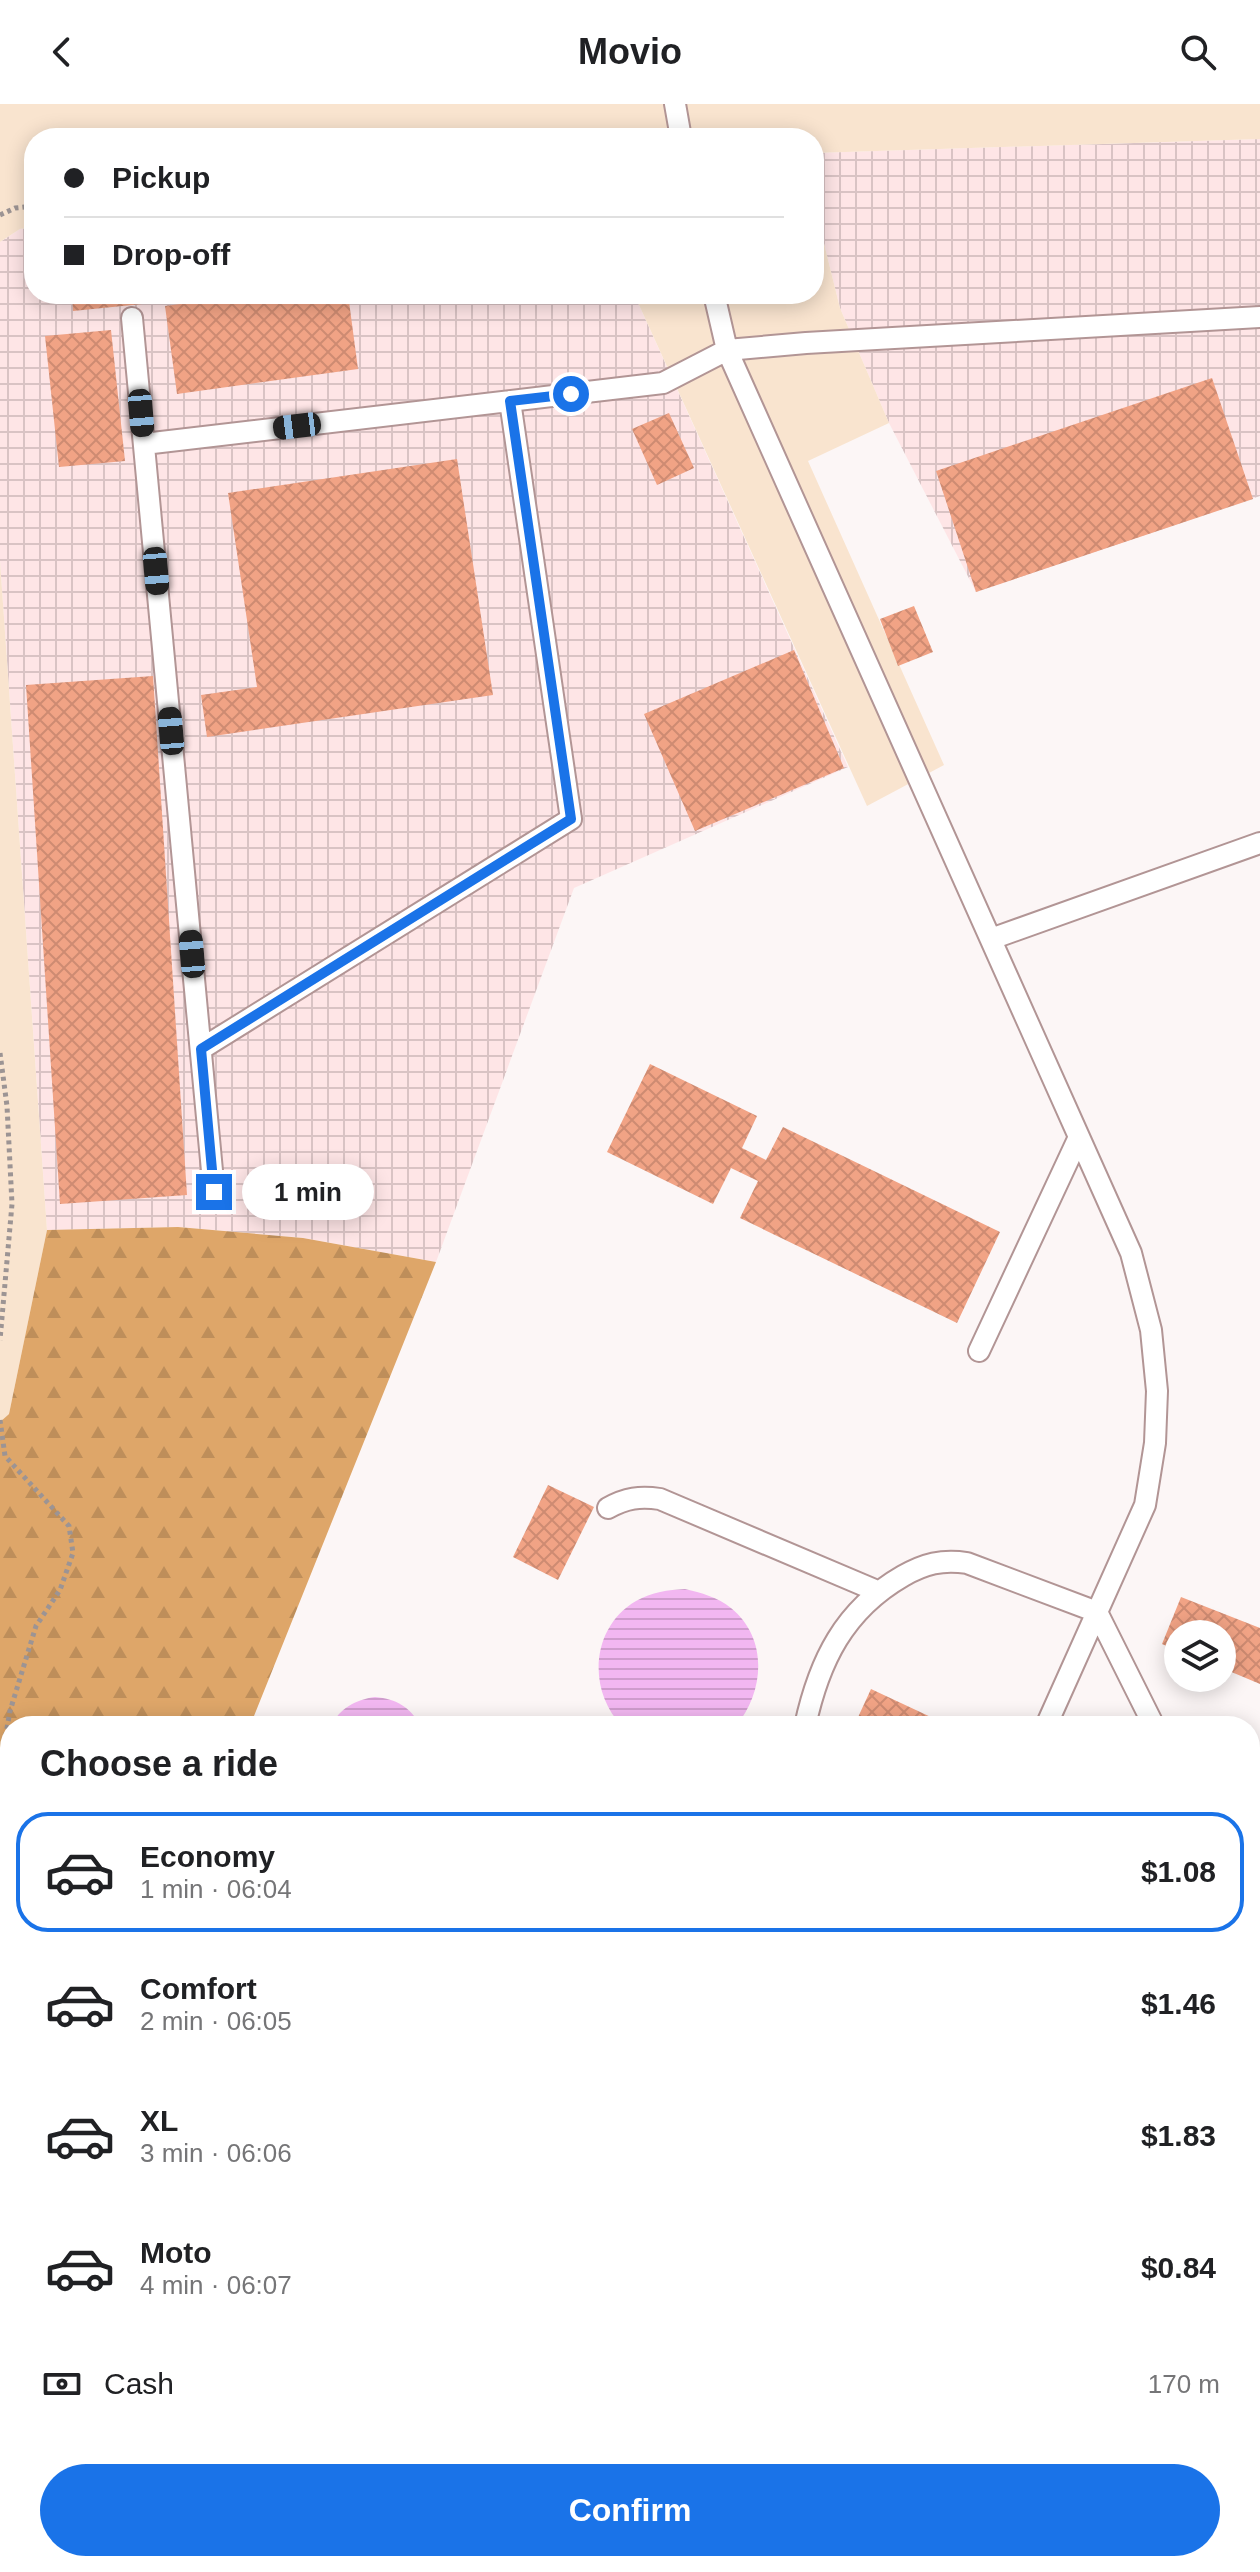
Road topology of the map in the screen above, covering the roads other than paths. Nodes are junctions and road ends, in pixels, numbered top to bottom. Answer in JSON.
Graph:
{"nodes":[{"id":1,"x":675,"y":104,"type":"edge"},
{"id":2,"x":679,"y":128,"type":"edge"},
{"id":3,"x":716,"y":304,"type":"edge"},
{"id":4,"x":1260,"y":317,"type":"edge"},
{"id":5,"x":132,"y":318,"type":"dead end"},
{"id":6,"x":727,"y":350,"type":"junction"},
{"id":7,"x":510,"y":401,"type":"junction"},
{"id":8,"x":144,"y":444,"type":"junction"},
{"id":9,"x":1260,"y":843,"type":"edge"},
{"id":10,"x":991,"y":939,"type":"junction"},
{"id":11,"x":201,"y":1049,"type":"junction"},
{"id":12,"x":1079,"y":1137,"type":"junction"},
{"id":13,"x":214,"y":1192,"type":"dead end"},
{"id":14,"x":979,"y":1351,"type":"dead end"},
{"id":15,"x":608,"y":1508,"type":"dead end"},
{"id":16,"x":877,"y":1591,"type":"junction"},
{"id":17,"x":1097,"y":1612,"type":"junction"},
{"id":18,"x":808,"y":1716,"type":"edge"},
{"id":19,"x":1050,"y":1716,"type":"edge"},
{"id":20,"x":1149,"y":1716,"type":"edge"}],
"edges":[{"from":1,"to":2,"type":"lane"},
{"from":3,"to":6,"type":"lane"},
{"from":4,"to":6,"type":"lane"},
{"from":5,"to":8,"type":"lane"},
{"from":6,"to":7,"type":"lane"},
{"from":6,"to":10,"type":"lane"},
{"from":7,"to":8,"type":"lane"},
{"from":7,"to":11,"type":"lane"},
{"from":8,"to":11,"type":"lane"},
{"from":9,"to":10,"type":"lane"},
{"from":10,"to":12,"type":"lane"},
{"from":11,"to":13,"type":"lane"},
{"from":12,"to":14,"type":"lane"},
{"from":12,"to":17,"type":"lane"},
{"from":15,"to":16,"type":"lane"},
{"from":16,"to":17,"type":"lane"},
{"from":16,"to":18,"type":"lane"},
{"from":17,"to":19,"type":"lane"},
{"from":17,"to":20,"type":"lane"}]}
